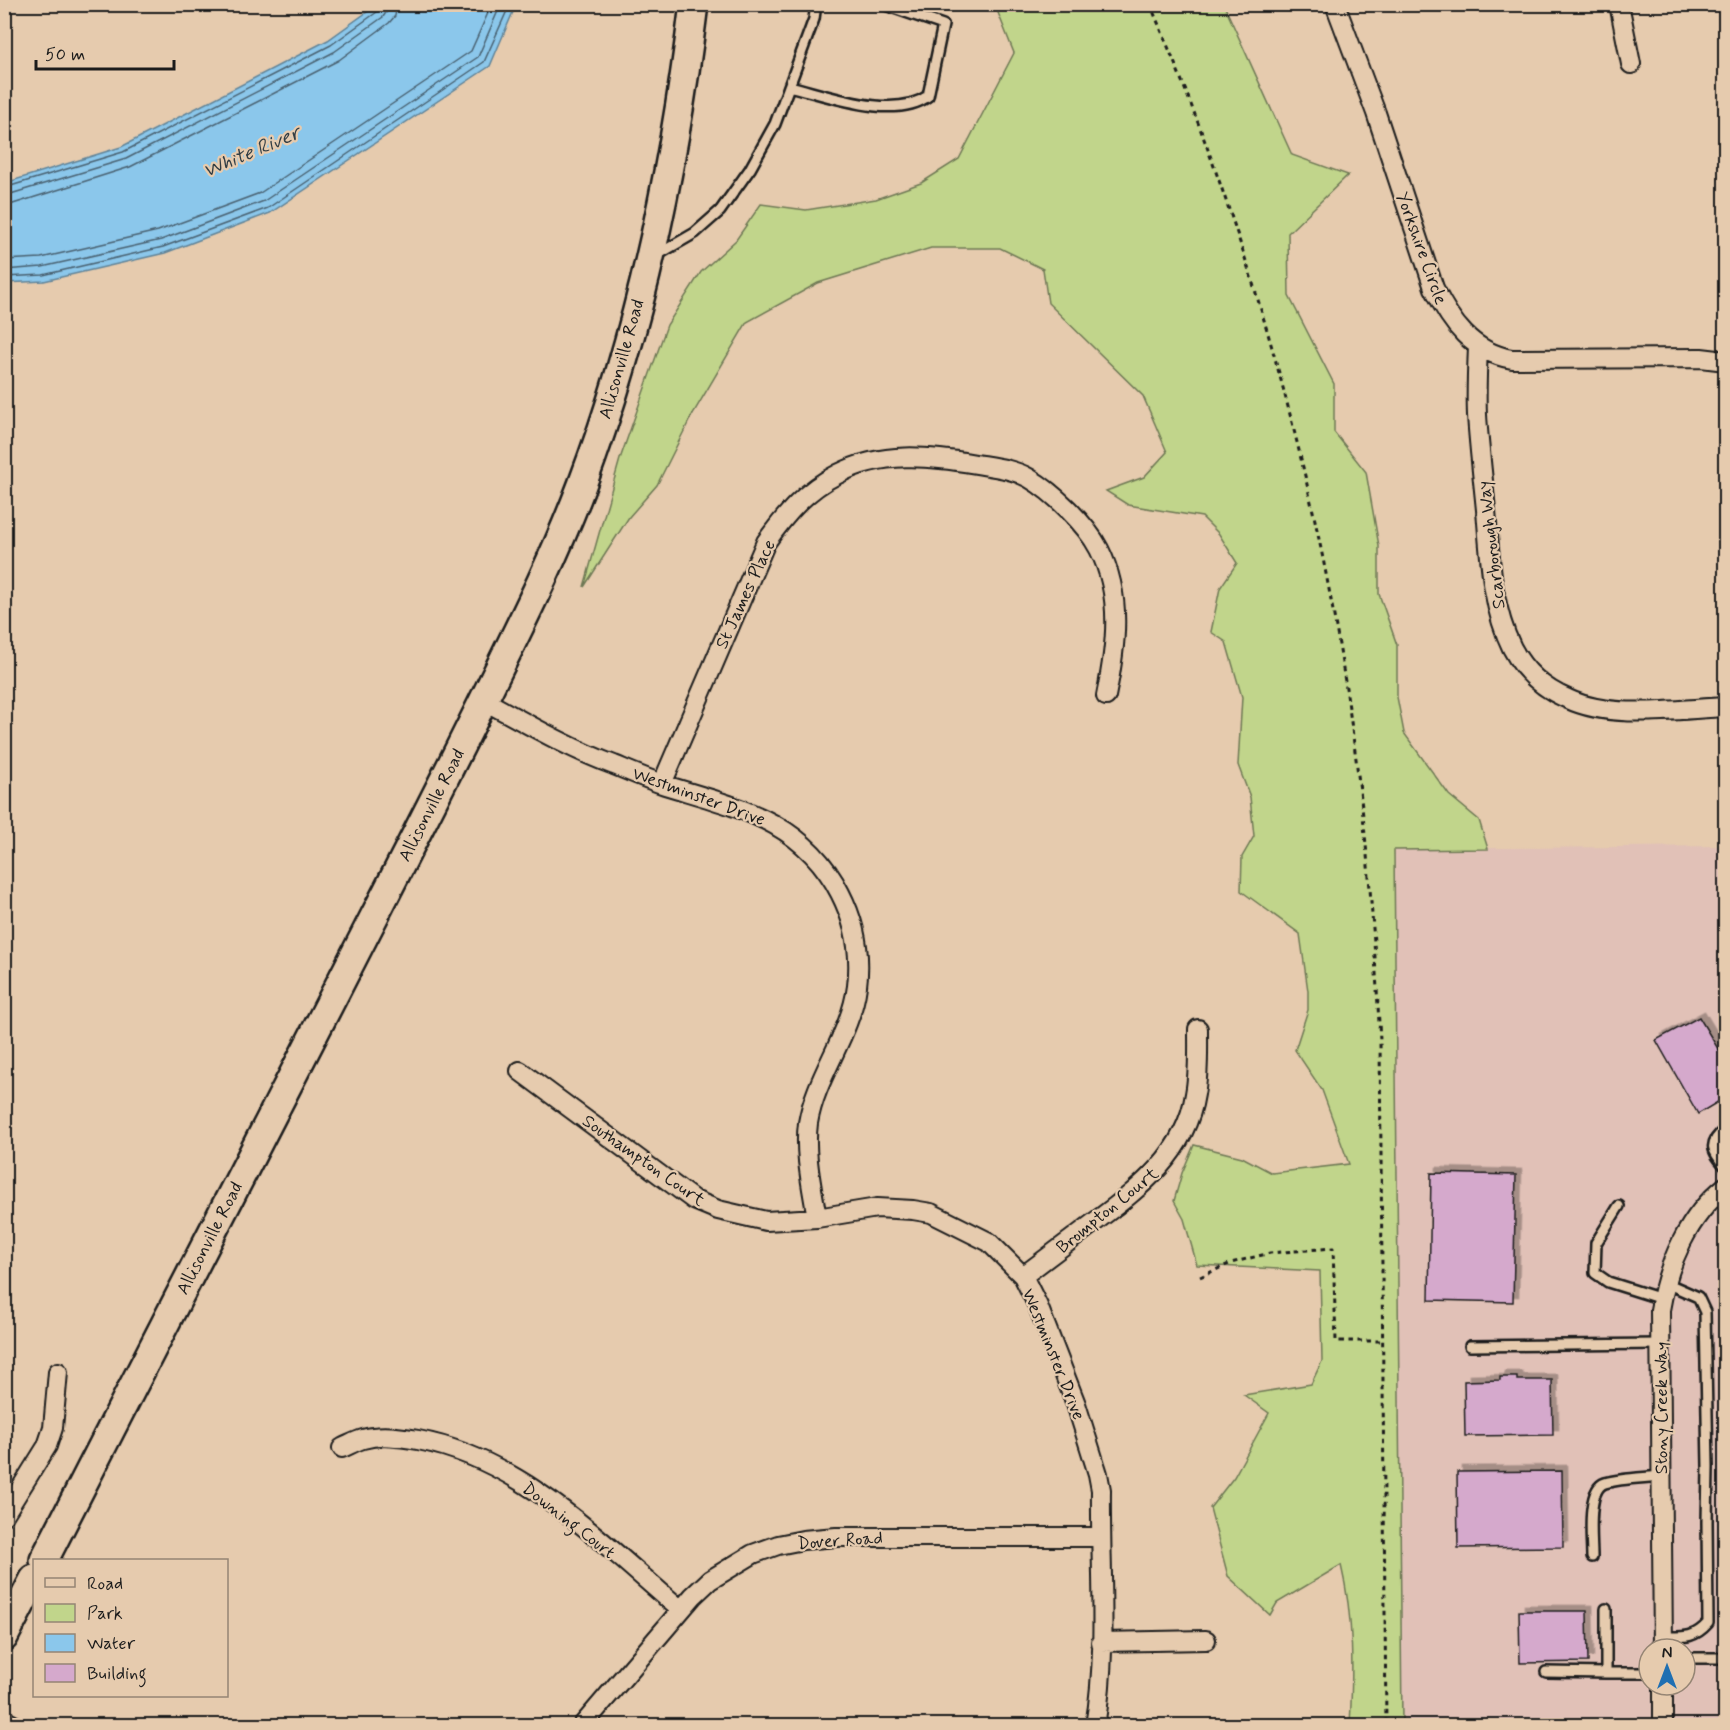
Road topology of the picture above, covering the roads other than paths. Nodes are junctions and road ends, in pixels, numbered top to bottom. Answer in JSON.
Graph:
{"nodes":[{"id":1,"x":694,"y":4,"type":"edge"},
{"id":2,"x":816,"y":4,"type":"edge"},
{"id":3,"x":882,"y":4,"type":"edge"},
{"id":4,"x":1335,"y":4,"type":"edge"},
{"id":5,"x":1619,"y":4,"type":"edge"},
{"id":6,"x":1631,"y":64,"type":"dead end"},
{"id":7,"x":789,"y":86,"type":"junction"},
{"id":8,"x":650,"y":259,"type":"junction"},
{"id":9,"x":1478,"y":347,"type":"junction"},
{"id":10,"x":1725,"y":361,"type":"edge"},
{"id":11,"x":1106,"y":696,"type":"dead end"},
{"id":12,"x":483,"y":700,"type":"junction"},
{"id":13,"x":1725,"y":707,"type":"edge"},
{"id":14,"x":662,"y":784,"type":"junction"},
{"id":15,"x":1198,"y":1029,"type":"dead end"},
{"id":16,"x":520,"y":1071,"type":"dead end"},
{"id":17,"x":1725,"y":1129,"type":"edge"},
{"id":18,"x":1725,"y":1167,"type":"edge"},
{"id":19,"x":1725,"y":1186,"type":"edge"},
{"id":20,"x":1619,"y":1206,"type":"dead end"},
{"id":21,"x":817,"y":1218,"type":"junction"},
{"id":22,"x":1023,"y":1276,"type":"junction"},
{"id":23,"x":1664,"y":1291,"type":"junction"},
{"id":24,"x":1660,"y":1344,"type":"junction"},
{"id":25,"x":1470,"y":1346,"type":"dead end"},
{"id":26,"x":58,"y":1372,"type":"dead end"},
{"id":27,"x":342,"y":1448,"type":"dead end"},
{"id":28,"x":1661,"y":1476,"type":"junction"},
{"id":29,"x":4,"y":1515,"type":"edge"},
{"id":30,"x":1100,"y":1537,"type":"junction"},
{"id":31,"x":1592,"y":1557,"type":"dead end"},
{"id":32,"x":45,"y":1559,"type":"edge"},
{"id":33,"x":33,"y":1581,"type":"edge"},
{"id":34,"x":1606,"y":1609,"type":"dead end"},
{"id":35,"x":681,"y":1610,"type":"junction"},
{"id":36,"x":4,"y":1637,"type":"edge"},
{"id":37,"x":1663,"y":1637,"type":"edge"},
{"id":38,"x":1684,"y":1637,"type":"edge"},
{"id":39,"x":1206,"y":1640,"type":"dead end"},
{"id":40,"x":1101,"y":1642,"type":"junction"},
{"id":41,"x":1697,"y":1658,"type":"edge"},
{"id":42,"x":1725,"y":1658,"type":"edge"},
{"id":43,"x":1546,"y":1672,"type":"dead end"},
{"id":44,"x":1606,"y":1673,"type":"junction"},
{"id":45,"x":1637,"y":1674,"type":"edge"},
{"id":46,"x":1663,"y":1697,"type":"edge"},
{"id":47,"x":4,"y":1720,"type":"edge"},
{"id":48,"x":15,"y":1725,"type":"edge"},
{"id":49,"x":584,"y":1725,"type":"edge"},
{"id":50,"x":1095,"y":1725,"type":"edge"},
{"id":51,"x":1663,"y":1725,"type":"edge"}],
"edges":[{"from":1,"to":8,"type":"main road","name":"Allisonville Road"},
{"from":2,"to":7,"type":"lane"},
{"from":3,"to":7,"type":"lane"},
{"from":4,"to":9,"type":"street","name":"Yorkshire Circle"},
{"from":5,"to":6,"type":"street"},
{"from":7,"to":8,"type":"lane"},
{"from":8,"to":12,"type":"main road","name":"Allisonville Road"},
{"from":9,"to":10,"type":"street","name":"Yorkshire Circle"},
{"from":9,"to":13,"type":"street","name":"Scarborough Way"},
{"from":11,"to":14,"type":"street","name":"St James Place"},
{"from":12,"to":14,"type":"street","name":"Westminster Drive"},
{"from":12,"to":32,"type":"main road","name":"Allisonville Road"},
{"from":14,"to":21,"type":"street","name":"Westminster Drive"},
{"from":15,"to":22,"type":"street","name":"Brompton Court"},
{"from":16,"to":21,"type":"street","name":"Southampton Court"},
{"from":17,"to":18,"type":"lane"},
{"from":19,"to":23,"type":"street","name":"Stony Creek Way"},
{"from":20,"to":23,"type":"lane"},
{"from":21,"to":22,"type":"street","name":"Westminster Drive"},
{"from":22,"to":30,"type":"street","name":"Westminster Drive"},
{"from":23,"to":24,"type":"street","name":"Stony Creek Way"},
{"from":23,"to":38,"type":"lane"},
{"from":24,"to":25,"type":"lane"},
{"from":24,"to":28,"type":"street","name":"Stony Creek Way"},
{"from":26,"to":29,"type":"street"},
{"from":27,"to":35,"type":"street","name":"Downing Court"},
{"from":28,"to":31,"type":"lane"},
{"from":28,"to":37,"type":"street","name":"Stony Creek Way"},
{"from":30,"to":35,"type":"street","name":"Dover Road"},
{"from":30,"to":40,"type":"street","name":"Westminster Drive"},
{"from":33,"to":36,"type":"main road"},
{"from":34,"to":44,"type":"lane"},
{"from":35,"to":49,"type":"street","name":"Dover Road"},
{"from":39,"to":40,"type":"street"},
{"from":40,"to":50,"type":"street","name":"Westminster Drive"},
{"from":41,"to":42,"type":"lane"},
{"from":43,"to":44,"type":"lane"},
{"from":44,"to":45,"type":"lane"},
{"from":46,"to":51,"type":"street"},
{"from":47,"to":48,"type":"street"}]}
